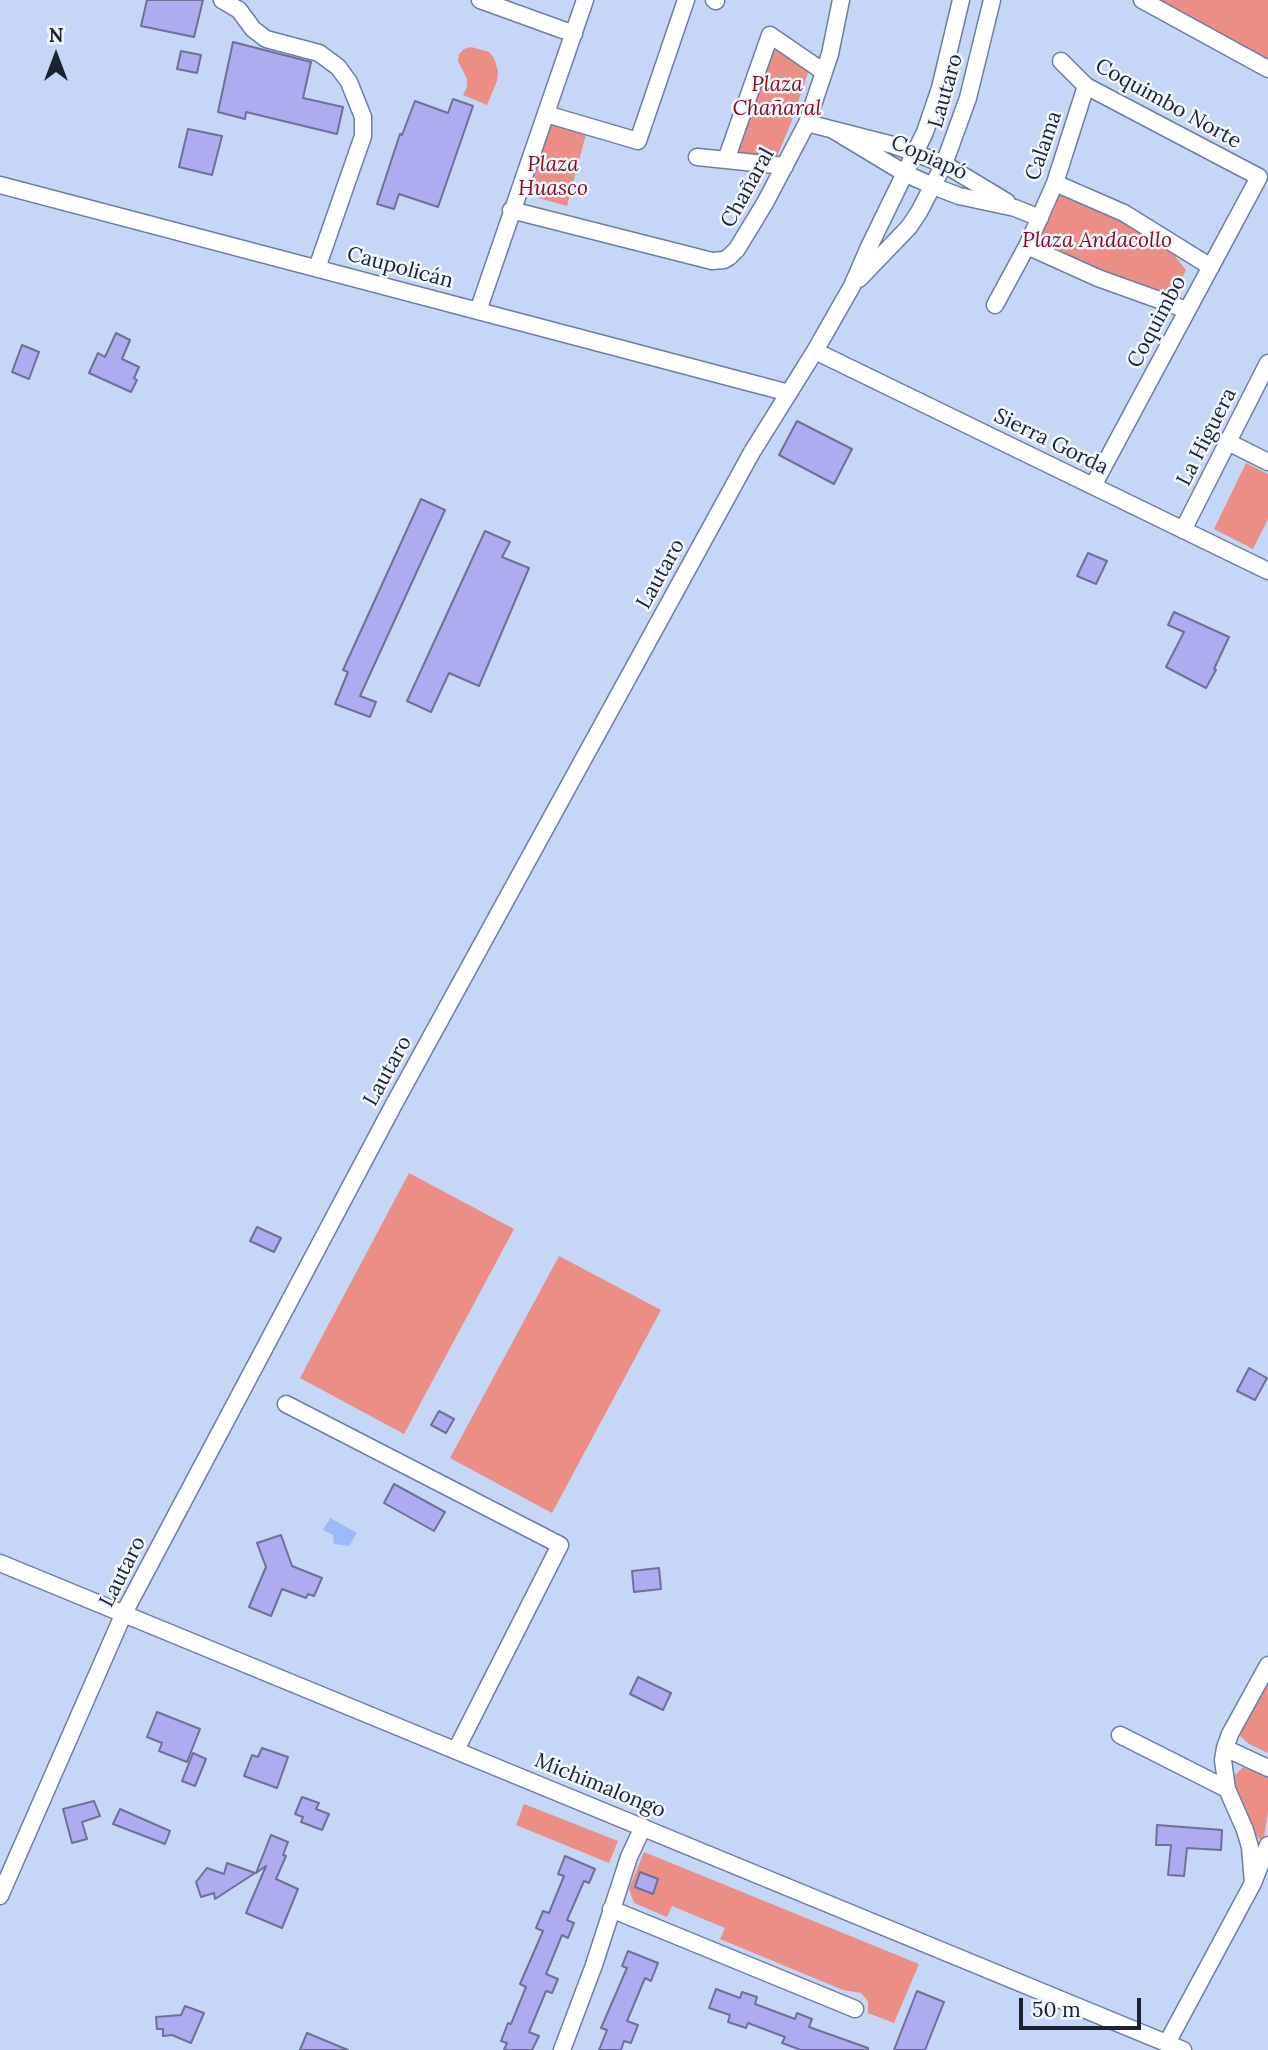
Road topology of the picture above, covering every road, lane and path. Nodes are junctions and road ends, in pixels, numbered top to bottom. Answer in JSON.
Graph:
{"nodes":[{"id":1,"x":222,"y":0,"type":"edge"},
{"id":2,"x":480,"y":0,"type":"edge"},
{"id":3,"x":586,"y":0,"type":"edge"},
{"id":4,"x":686,"y":0,"type":"edge"},
{"id":5,"x":841,"y":0,"type":"edge"},
{"id":6,"x":961,"y":0,"type":"edge"},
{"id":7,"x":992,"y":0,"type":"edge"},
{"id":8,"x":1142,"y":0,"type":"edge"},
{"id":9,"x":574,"y":34,"type":"junction"},
{"id":10,"x":1061,"y":61,"type":"dead end"},
{"id":11,"x":1268,"y":69,"type":"edge"},
{"id":12,"x":824,"y":72,"type":"junction"},
{"id":13,"x":1086,"y":86,"type":"junction"},
{"id":14,"x":546,"y":114,"type":"junction"},
{"id":15,"x":807,"y":123,"type":"junction"},
{"id":16,"x":832,"y":130,"type":"junction"},
{"id":17,"x":916,"y":153,"type":"junction"},
{"id":18,"x":697,"y":157,"type":"dead end"},
{"id":19,"x":726,"y":160,"type":"junction"},
{"id":20,"x":944,"y":164,"type":"junction"},
{"id":21,"x":785,"y":166,"type":"junction"},
{"id":22,"x":906,"y":174,"type":"junction"},
{"id":23,"x":1259,"y":177,"type":"joint"},
{"id":24,"x":1055,"y":183,"type":"junction"},
{"id":25,"x":0,"y":185,"type":"edge"},
{"id":26,"x":933,"y":186,"type":"junction"},
{"id":27,"x":1014,"y":208,"type":"junction"},
{"id":28,"x":511,"y":210,"type":"junction"},
{"id":29,"x":1040,"y":218,"type":"junction"},
{"id":30,"x":1027,"y":246,"type":"junction"},
{"id":31,"x":1211,"y":267,"type":"junction"},
{"id":32,"x":317,"y":268,"type":"junction"},
{"id":33,"x":852,"y":286,"type":"junction"},
{"id":34,"x":995,"y":305,"type":"dead end"},
{"id":35,"x":1187,"y":310,"type":"junction"},
{"id":36,"x":478,"y":311,"type":"junction"},
{"id":37,"x":815,"y":351,"type":"junction"},
{"id":38,"x":1268,"y":363,"type":"edge"},
{"id":39,"x":789,"y":393,"type":"junction"},
{"id":40,"x":1228,"y":442,"type":"junction"},
{"id":41,"x":1268,"y":462,"type":"edge"},
{"id":42,"x":1093,"y":486,"type":"junction"},
{"id":43,"x":1183,"y":530,"type":"junction"},
{"id":44,"x":1268,"y":571,"type":"edge"},
{"id":45,"x":286,"y":1404,"type":"dead end"},
{"id":46,"x":0,"y":1563,"type":"edge"},
{"id":47,"x":124,"y":1614,"type":"junction"},
{"id":48,"x":1268,"y":1665,"type":"edge"},
{"id":49,"x":1120,"y":1735,"type":"dead end"},
{"id":50,"x":1225,"y":1748,"type":"junction"},
{"id":51,"x":456,"y":1750,"type":"junction"},
{"id":52,"x":1268,"y":1768,"type":"edge"},
{"id":53,"x":1227,"y":1789,"type":"junction"},
{"id":54,"x":643,"y":1827,"type":"junction"},
{"id":55,"x":1268,"y":1845,"type":"edge"},
{"id":56,"x":1253,"y":1883,"type":"junction"},
{"id":57,"x":0,"y":1896,"type":"edge"},
{"id":58,"x":611,"y":1909,"type":"junction"},
{"id":59,"x":855,"y":2009,"type":"dead end"},
{"id":60,"x":1167,"y":2043,"type":"junction"},
{"id":61,"x":562,"y":2050,"type":"edge"},
{"id":62,"x":1183,"y":2050,"type":"edge"}],
"edges":[{"from":1,"to":32,"type":"street"},
{"from":2,"to":9,"type":"street"},
{"from":3,"to":9,"type":"street"},
{"from":4,"to":14,"type":"street"},
{"from":5,"to":12,"type":"street","name":"Chañaral"},
{"from":6,"to":17,"type":"street","name":"Lautaro"},
{"from":7,"to":20,"type":"street","name":"Lautaro"},
{"from":8,"to":11,"type":"street"},
{"from":9,"to":14,"type":"street"},
{"from":10,"to":13,"type":"street","name":"Coquimbo Norte"},
{"from":12,"to":15,"type":"street","name":"Chañaral"},
{"from":12,"to":19,"type":"street"},
{"from":13,"to":23,"type":"street","name":"Coquimbo Norte"},
{"from":13,"to":24,"type":"street","name":"Calama"},
{"from":14,"to":28,"type":"street"},
{"from":15,"to":16,"type":"street","name":"Copiapó"},
{"from":15,"to":21,"type":"street","name":"Chañaral"},
{"from":16,"to":17,"type":"street","name":"Copiapó"},
{"from":16,"to":22,"type":"street","name":"Copiapó"},
{"from":17,"to":20,"type":"street","name":"Copiapó"},
{"from":17,"to":22,"type":"street","name":"Lautaro"},
{"from":18,"to":19,"type":"street"},
{"from":19,"to":21,"type":"street"},
{"from":20,"to":26,"type":"street","name":"Lautaro"},
{"from":20,"to":27,"type":"street","name":"Copiapó"},
{"from":21,"to":28,"type":"street","name":"Chañaral"},
{"from":22,"to":26,"type":"street","name":"Copiapó"},
{"from":22,"to":33,"type":"street","name":"Lautaro"},
{"from":23,"to":31,"type":"street","name":"Coquimbo"},
{"from":24,"to":29,"type":"street","name":"Calama"},
{"from":24,"to":31,"type":"street"},
{"from":25,"to":32,"type":"street","name":"Caupolicán"},
{"from":26,"to":27,"type":"street","name":"Copiapó"},
{"from":26,"to":33,"type":"street","name":"Lautaro"},
{"from":27,"to":29,"type":"street","name":"Copiapó"},
{"from":28,"to":36,"type":"street"},
{"from":29,"to":30,"type":"street","name":"Calama"},
{"from":30,"to":34,"type":"street","name":"Calama"},
{"from":30,"to":35,"type":"street"},
{"from":31,"to":35,"type":"street","name":"Coquimbo"},
{"from":32,"to":36,"type":"street","name":"Caupolicán"},
{"from":33,"to":37,"type":"street","name":"Lautaro"},
{"from":35,"to":42,"type":"street","name":"Coquimbo"},
{"from":36,"to":39,"type":"street","name":"Caupolicán"},
{"from":37,"to":39,"type":"street","name":"Lautaro"},
{"from":37,"to":42,"type":"street","name":"Sierra Gorda"},
{"from":38,"to":40,"type":"street","name":"La Higuera"},
{"from":39,"to":47,"type":"street","name":"Lautaro"},
{"from":40,"to":41,"type":"street"},
{"from":40,"to":43,"type":"street","name":"La Higuera"},
{"from":42,"to":43,"type":"street","name":"Sierra Gorda"},
{"from":43,"to":44,"type":"street","name":"Sierra Gorda"},
{"from":45,"to":51,"type":"street"},
{"from":46,"to":47,"type":"street","name":"Michimalongo"},
{"from":47,"to":51,"type":"street","name":"Michimalongo"},
{"from":47,"to":57,"type":"street","name":"Lautaro"},
{"from":48,"to":50,"type":"street"},
{"from":49,"to":53,"type":"street"},
{"from":50,"to":52,"type":"street"},
{"from":50,"to":53,"type":"street"},
{"from":51,"to":54,"type":"street","name":"Michimalongo"},
{"from":53,"to":56,"type":"street"},
{"from":54,"to":58,"type":"street"},
{"from":54,"to":60,"type":"street","name":"Michimalongo"},
{"from":55,"to":56,"type":"street"},
{"from":56,"to":60,"type":"street"},
{"from":58,"to":59,"type":"street"},
{"from":58,"to":61,"type":"street"},
{"from":60,"to":62,"type":"street","name":"Michimalongo"}]}
